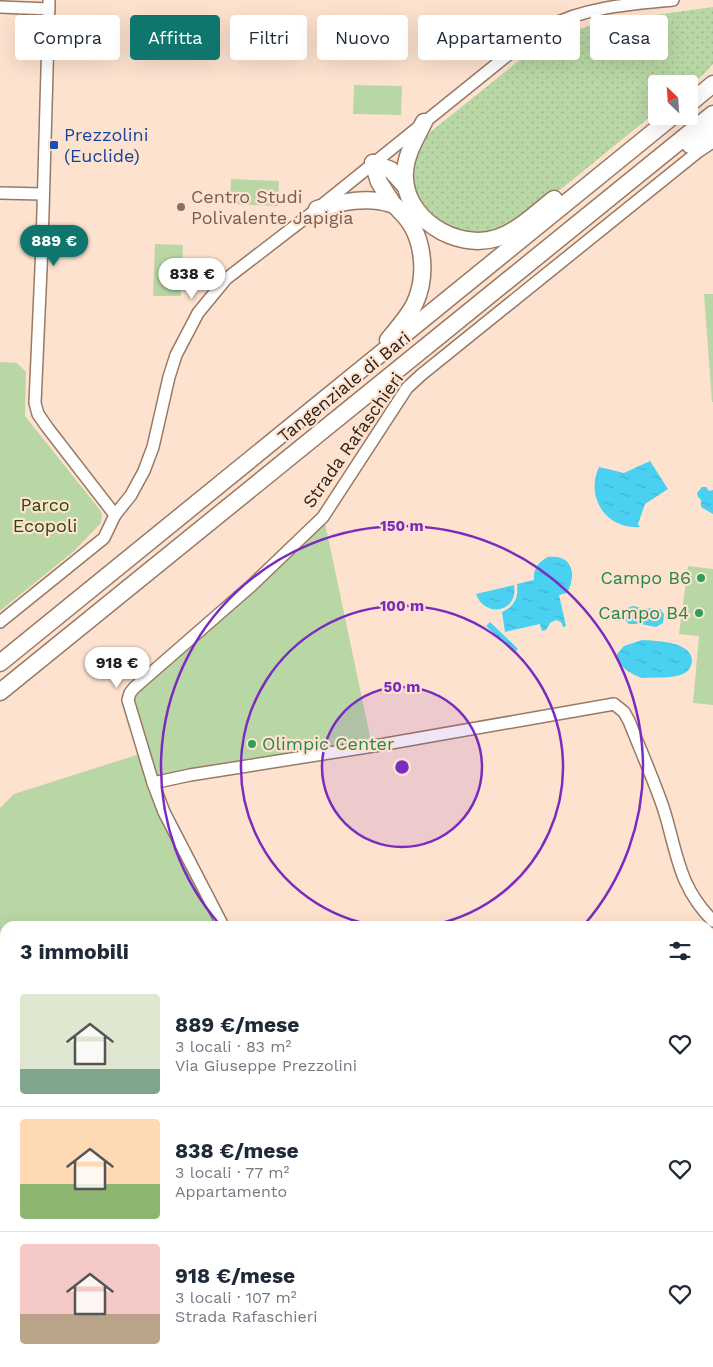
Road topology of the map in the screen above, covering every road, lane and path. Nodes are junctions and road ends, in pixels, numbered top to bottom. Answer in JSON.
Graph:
{"nodes":[{"id":1,"x":673,"y":0,"type":"edge"},
{"id":2,"x":49,"y":4,"type":"edge"},
{"id":3,"x":0,"y":7,"type":"edge"},
{"id":4,"x":713,"y":84,"type":"edge"},
{"id":5,"x":698,"y":96,"type":"edge"},
{"id":6,"x":713,"y":114,"type":"edge"},
{"id":7,"x":424,"y":122,"type":"junction"},
{"id":8,"x":663,"y":125,"type":"edge"},
{"id":9,"x":713,"y":129,"type":"edge"},
{"id":10,"x":713,"y":142,"type":"edge"},
{"id":11,"x":622,"y":158,"type":"junction"},
{"id":12,"x":372,"y":163,"type":"junction"},
{"id":13,"x":636,"y":176,"type":"junction"},
{"id":14,"x":406,"y":187,"type":"junction"},
{"id":15,"x":0,"y":193,"type":"edge"},
{"id":16,"x":43,"y":194,"type":"junction"},
{"id":17,"x":393,"y":204,"type":"junction"},
{"id":18,"x":316,"y":209,"type":"junction"},
{"id":19,"x":374,"y":359,"type":"junction"},
{"id":20,"x":115,"y":515,"type":"junction"},
{"id":21,"x":0,"y":622,"type":"edge"},
{"id":22,"x":0,"y":663,"type":"edge"},
{"id":23,"x":0,"y":692,"type":"edge"},
{"id":24,"x":153,"y":783,"type":"junction"},
{"id":25,"x":220,"y":921,"type":"edge"},
{"id":26,"x":713,"y":921,"type":"edge"}],
"edges":[{"from":1,"to":7,"type":"street"},
{"from":2,"to":3,"type":"street"},
{"from":2,"to":16,"type":"street"},
{"from":4,"to":5,"type":"highway"},
{"from":6,"to":13,"type":"highway","name":"Tangenziale di Bari"},
{"from":7,"to":12,"type":"street"},
{"from":7,"to":14,"type":"highway"},
{"from":8,"to":11,"type":"highway","name":"Tangenziale di Bari"},
{"from":9,"to":13,"type":"highway"},
{"from":10,"to":24,"type":"street","name":"Strada Rafaschieri"},
{"from":11,"to":14,"type":"highway"},
{"from":11,"to":19,"type":"highway","name":"Tangenziale di Bari"},
{"from":12,"to":14,"type":"highway"},
{"from":12,"to":17,"type":"highway"},
{"from":12,"to":18,"type":"street"},
{"from":13,"to":23,"type":"highway","name":"Tangenziale di Bari"},
{"from":15,"to":16,"type":"street"},
{"from":16,"to":20,"type":"street"},
{"from":17,"to":18,"type":"highway"},
{"from":17,"to":19,"type":"highway"},
{"from":18,"to":20,"type":"street"},
{"from":19,"to":22,"type":"highway","name":"Tangenziale di Bari"},
{"from":20,"to":21,"type":"street"},
{"from":24,"to":25,"type":"street","name":"Strada Rafaschieri"},
{"from":24,"to":26,"type":"street"}]}
